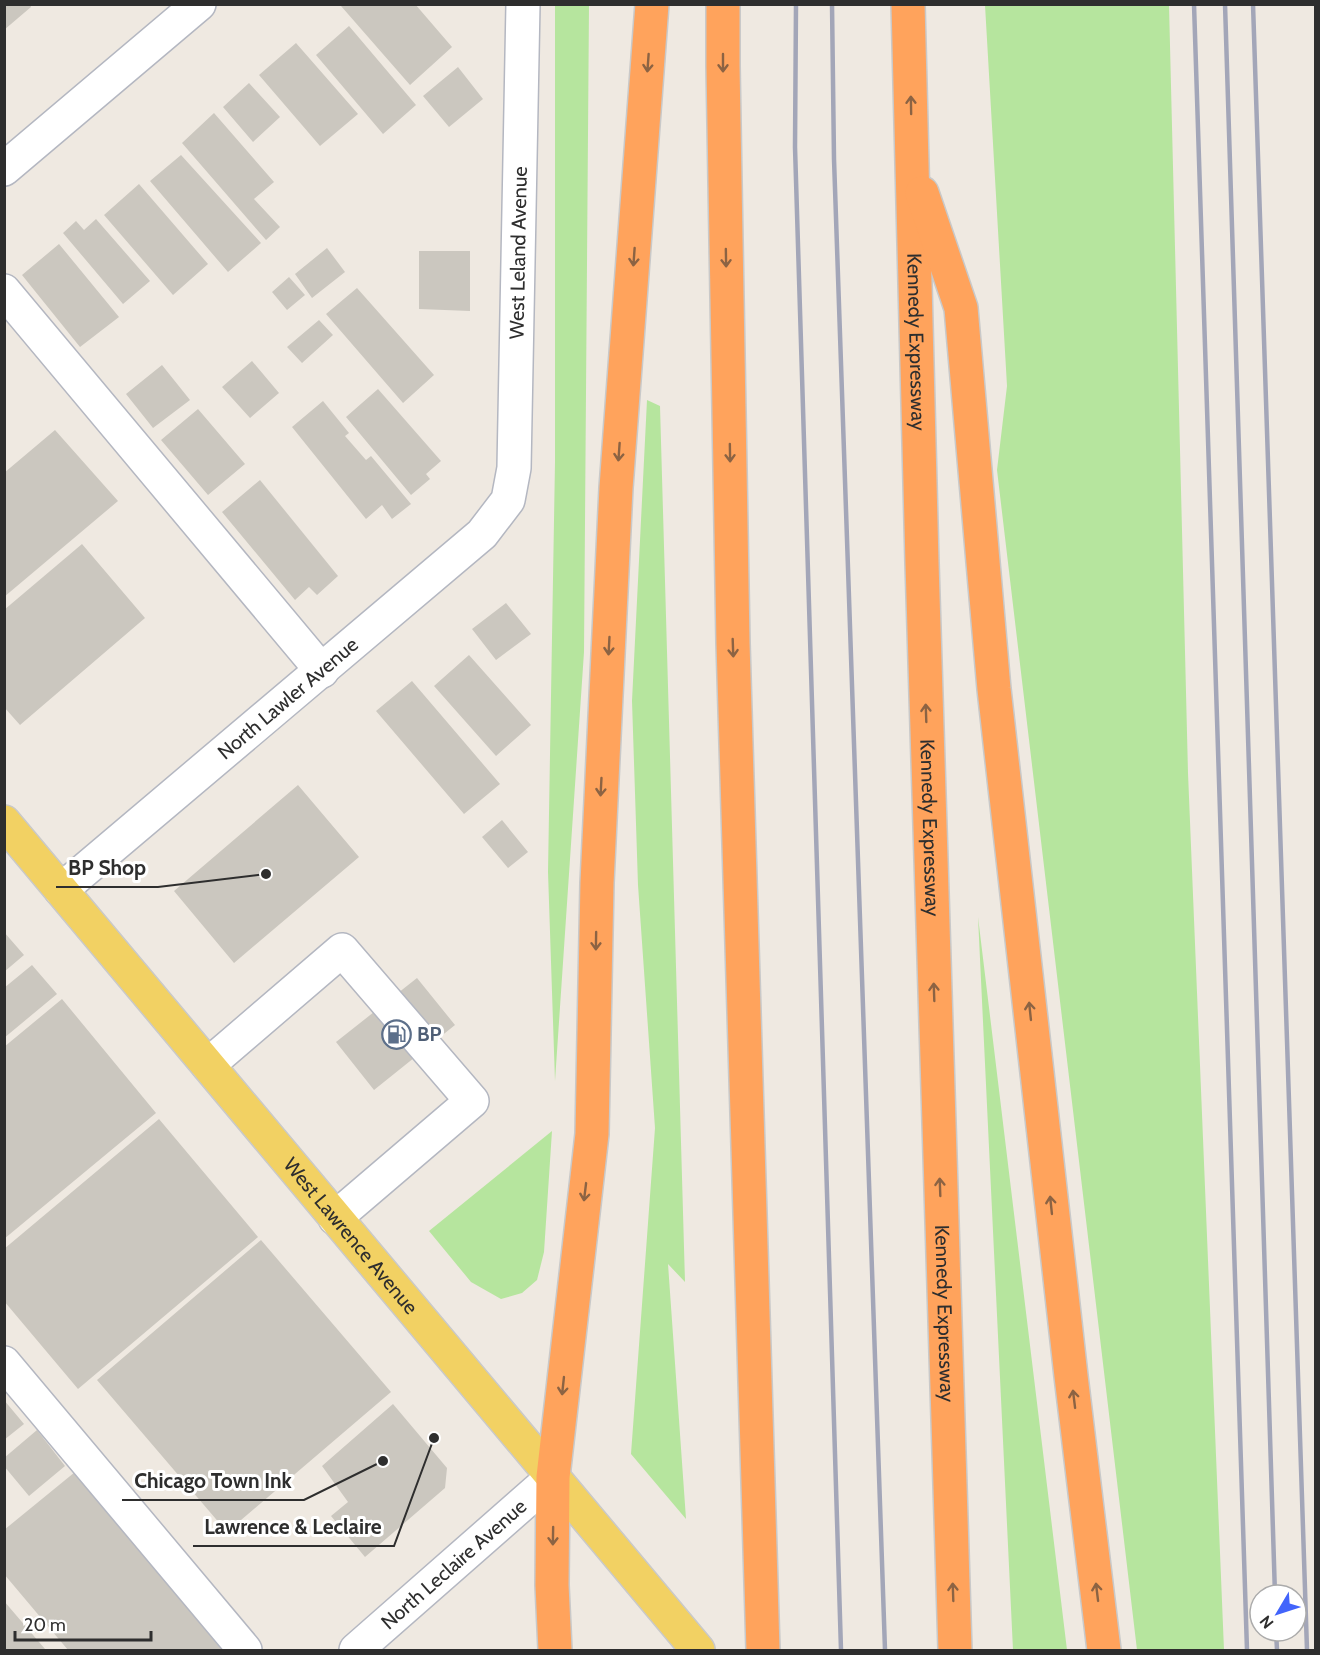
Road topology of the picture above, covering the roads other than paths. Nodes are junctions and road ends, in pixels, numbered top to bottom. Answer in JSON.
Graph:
{"nodes":[{"id":1,"x":199,"y":4,"type":"edge"},
{"id":2,"x":523,"y":4,"type":"edge"},
{"id":3,"x":652,"y":4,"type":"edge"},
{"id":4,"x":723,"y":4,"type":"edge"},
{"id":5,"x":908,"y":4,"type":"edge"},
{"id":6,"x":912,"y":163,"type":"junction"},
{"id":7,"x":4,"y":169,"type":"edge"},
{"id":8,"x":4,"y":291,"type":"edge"},
{"id":9,"x":508,"y":500,"type":"joint"},
{"id":10,"x":322,"y":671,"type":"junction"},
{"id":11,"x":4,"y":822,"type":"edge"},
{"id":12,"x":61,"y":890,"type":"junction"},
{"id":13,"x":208,"y":1065,"type":"junction"},
{"id":14,"x":335,"y":1218,"type":"junction"},
{"id":15,"x":4,"y":1364,"type":"edge"},
{"id":16,"x":554,"y":1478,"type":"junction"},
{"id":17,"x":245,"y":1650,"type":"edge"},
{"id":18,"x":356,"y":1650,"type":"edge"},
{"id":19,"x":555,"y":1650,"type":"edge"},
{"id":20,"x":698,"y":1650,"type":"edge"},
{"id":21,"x":763,"y":1650,"type":"edge"},
{"id":22,"x":956,"y":1650,"type":"edge"},
{"id":23,"x":1104,"y":1650,"type":"edge"}],
"edges":[{"from":1,"to":7,"type":"street"},
{"from":2,"to":9,"type":"street","name":"West Leland Avenue"},
{"from":3,"to":16,"type":"highway","one_way":true},
{"from":4,"to":21,"type":"highway","one_way":true},
{"from":6,"to":5,"type":"highway","name":"Kennedy Expressway","one_way":true},
{"from":22,"to":6,"type":"highway","name":"Kennedy Expressway","one_way":true},
{"from":23,"to":6,"type":"highway","one_way":true},
{"from":8,"to":10,"type":"street"},
{"from":9,"to":10,"type":"street","name":"North Lawler Avenue"},
{"from":10,"to":12,"type":"street","name":"North Lawler Avenue"},
{"from":11,"to":12,"type":"main road","name":"West Lawrence Avenue"},
{"from":12,"to":13,"type":"main road","name":"West Lawrence Avenue"},
{"from":13,"to":14,"type":"main road","name":"West Lawrence Avenue"},
{"from":13,"to":14,"type":"street"},
{"from":14,"to":16,"type":"main road","name":"West Lawrence Avenue"},
{"from":15,"to":17,"type":"street"},
{"from":16,"to":18,"type":"street","name":"North Leclaire Avenue"},
{"from":16,"to":19,"type":"highway","one_way":true},
{"from":16,"to":20,"type":"main road","name":"West Lawrence Avenue"}]}
